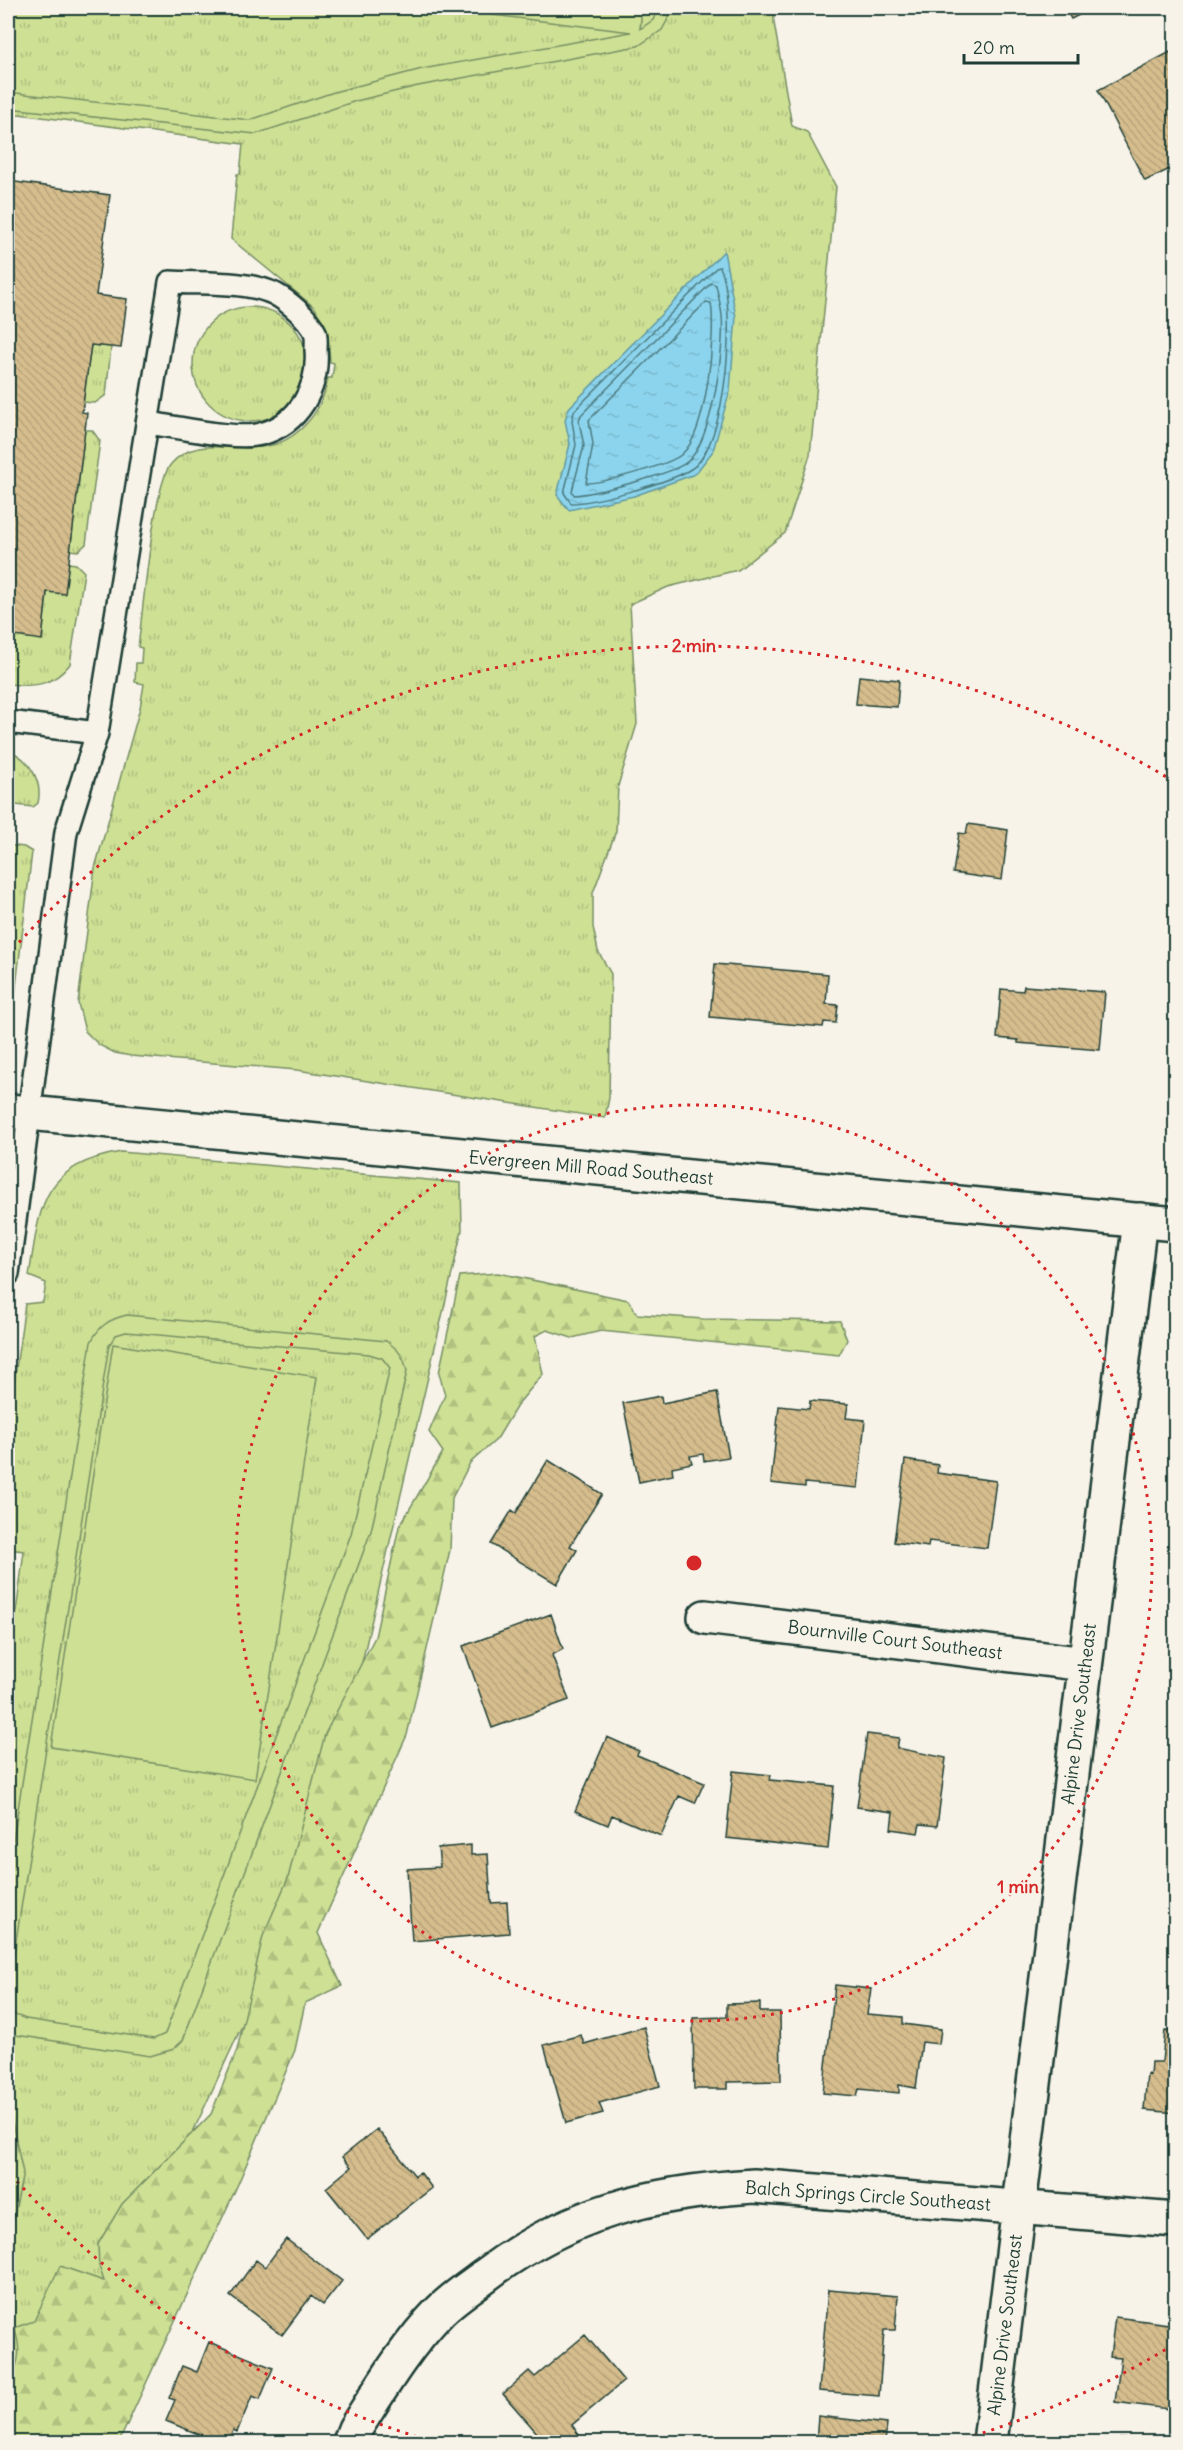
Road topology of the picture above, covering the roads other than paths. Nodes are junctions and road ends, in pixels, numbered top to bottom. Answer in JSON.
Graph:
{"nodes":[{"id":1,"x":147,"y":423,"type":"junction"},
{"id":2,"x":8,"y":722,"type":"edge"},
{"id":3,"x":98,"y":733,"type":"junction"},
{"id":4,"x":18,"y":1112,"type":"edge"},
{"id":5,"x":1140,"y":1220,"type":"junction"},
{"id":6,"x":1176,"y":1224,"type":"edge"},
{"id":7,"x":8,"y":1274,"type":"edge"},
{"id":8,"x":705,"y":1617,"type":"dead end"},
{"id":9,"x":1085,"y":1664,"type":"junction"},
{"id":10,"x":1019,"y":2207,"type":"junction"},
{"id":11,"x":1176,"y":2220,"type":"edge"},
{"id":12,"x":350,"y":2442,"type":"edge"},
{"id":13,"x":990,"y":2442,"type":"edge"}],
"edges":[{"from":1,"to":1,"type":"lane"},
{"from":1,"to":3,"type":"lane"},
{"from":2,"to":3,"type":"lane"},
{"from":3,"to":4,"type":"lane"},
{"from":4,"to":5,"type":"street","name":"Evergreen Mill Road Southeast"},
{"from":4,"to":7,"type":"lane"},
{"from":5,"to":6,"type":"street","name":"Evergreen Mill Road Southeast"},
{"from":5,"to":9,"type":"street","name":"Alpine Drive Southeast"},
{"from":8,"to":9,"type":"street","name":"Bournville Court Southeast"},
{"from":9,"to":10,"type":"street","name":"Alpine Drive Southeast"},
{"from":10,"to":11,"type":"street"},
{"from":10,"to":12,"type":"street","name":"Balch Springs Circle Southeast"},
{"from":10,"to":13,"type":"street","name":"Alpine Drive Southeast"}]}
